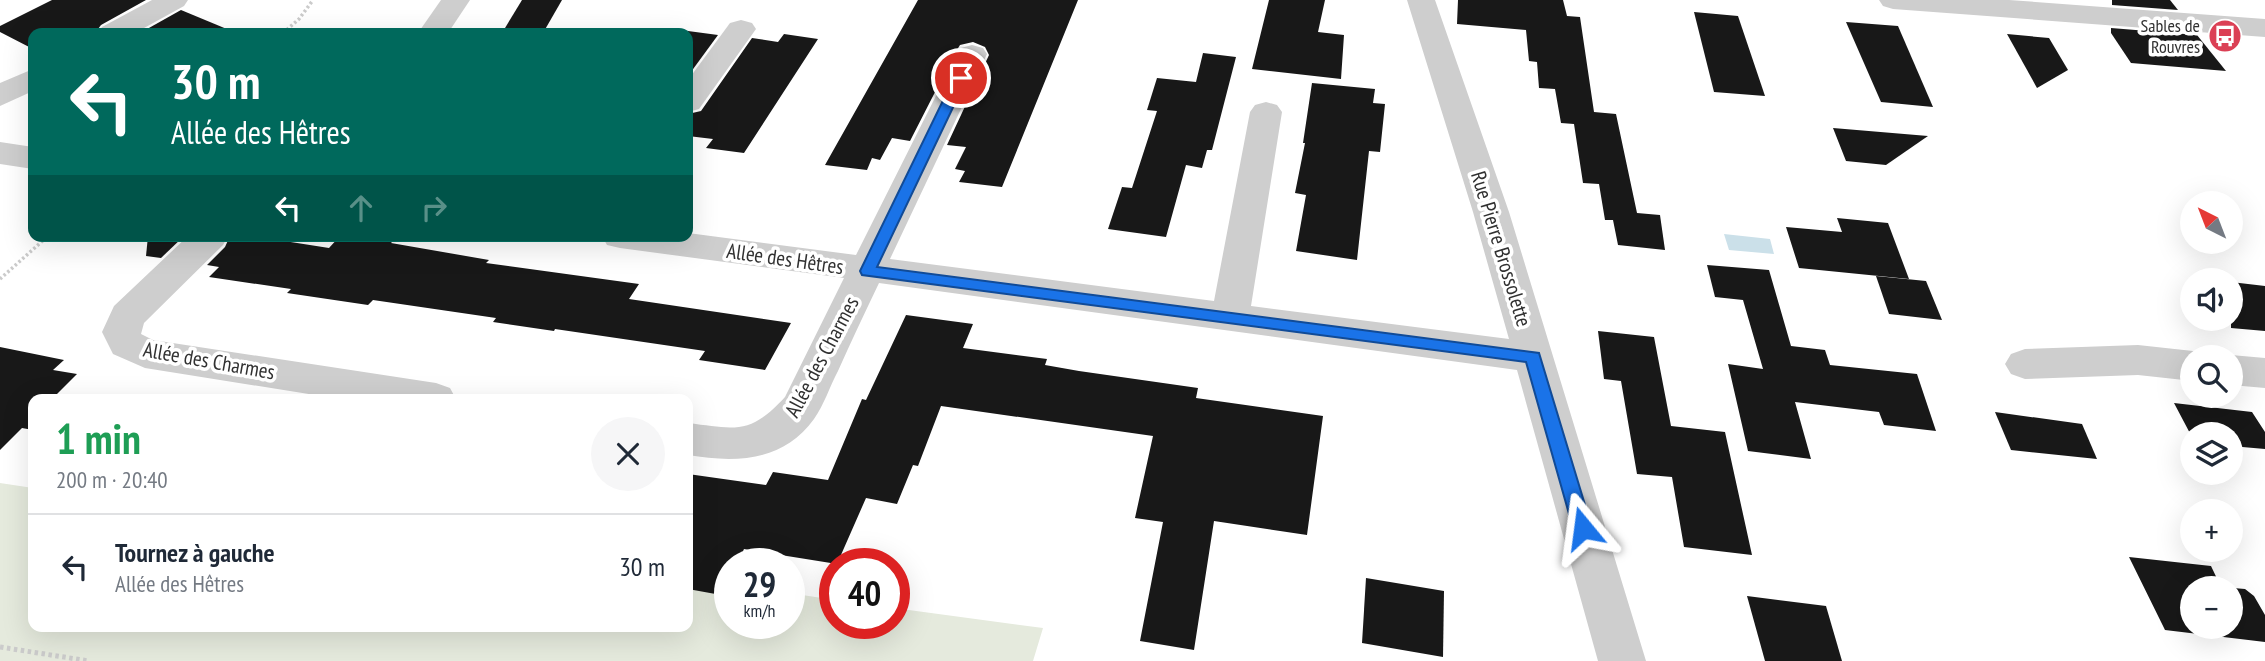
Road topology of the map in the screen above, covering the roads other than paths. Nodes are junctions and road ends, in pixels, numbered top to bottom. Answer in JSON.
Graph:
{"nodes":[{"id":1,"x":174,"y":0,"type":"edge"},
{"id":2,"x":456,"y":0,"type":"edge"},
{"id":3,"x":1421,"y":0,"type":"edge"},
{"id":4,"x":1892,"y":0,"type":"edge"},
{"id":5,"x":122,"y":28,"type":"edge"},
{"id":6,"x":436,"y":28,"type":"edge"},
{"id":7,"x":2265,"y":28,"type":"edge"},
{"id":8,"x":741,"y":29,"type":"dead end"},
{"id":9,"x":972,"y":54,"type":"dead end"},
{"id":10,"x":28,"y":81,"type":"edge"},
{"id":11,"x":693,"y":95,"type":"edge"},
{"id":12,"x":0,"y":96,"type":"edge"},
{"id":13,"x":1266,"y":112,"type":"dead end"},
{"id":14,"x":0,"y":153,"type":"edge"},
{"id":15,"x":28,"y":157,"type":"edge"},
{"id":16,"x":204,"y":242,"type":"edge"},
{"id":17,"x":662,"y":242,"type":"edge"},
{"id":18,"x":867,"y":271,"type":"junction"},
{"id":19,"x":1230,"y":318,"type":"junction"},
{"id":20,"x":1533,"y":357,"type":"junction"},
{"id":21,"x":2025,"y":364,"type":"dead end"},
{"id":22,"x":2180,"y":365,"type":"edge"},
{"id":23,"x":2243,"y":371,"type":"edge"},
{"id":24,"x":2265,"y":373,"type":"edge"},
{"id":25,"x":404,"y":394,"type":"edge"},
{"id":26,"x":693,"y":440,"type":"edge"},
{"id":27,"x":1622,"y":661,"type":"edge"}],
"edges":[{"from":1,"to":5,"type":"street"},
{"from":2,"to":6,"type":"street"},
{"from":3,"to":20,"type":"street","name":"Rue Pierre Brossolette"},
{"from":4,"to":7,"type":"street"},
{"from":8,"to":11,"type":"street"},
{"from":9,"to":18,"type":"street","name":"Allée des Charmes"},
{"from":10,"to":12,"type":"street"},
{"from":13,"to":19,"type":"street"},
{"from":14,"to":15,"type":"street"},
{"from":16,"to":25,"type":"street","name":"Allée des Charmes"},
{"from":17,"to":18,"type":"street","name":"Allée des Hêtres"},
{"from":18,"to":19,"type":"street","name":"Allée des Hêtres"},
{"from":18,"to":26,"type":"street","name":"Allée des Charmes"},
{"from":19,"to":20,"type":"street","name":"Allée des Hêtres"},
{"from":20,"to":27,"type":"street","name":"Rue Pierre Brossolette"},
{"from":21,"to":22,"type":"street"},
{"from":23,"to":24,"type":"street"}]}
